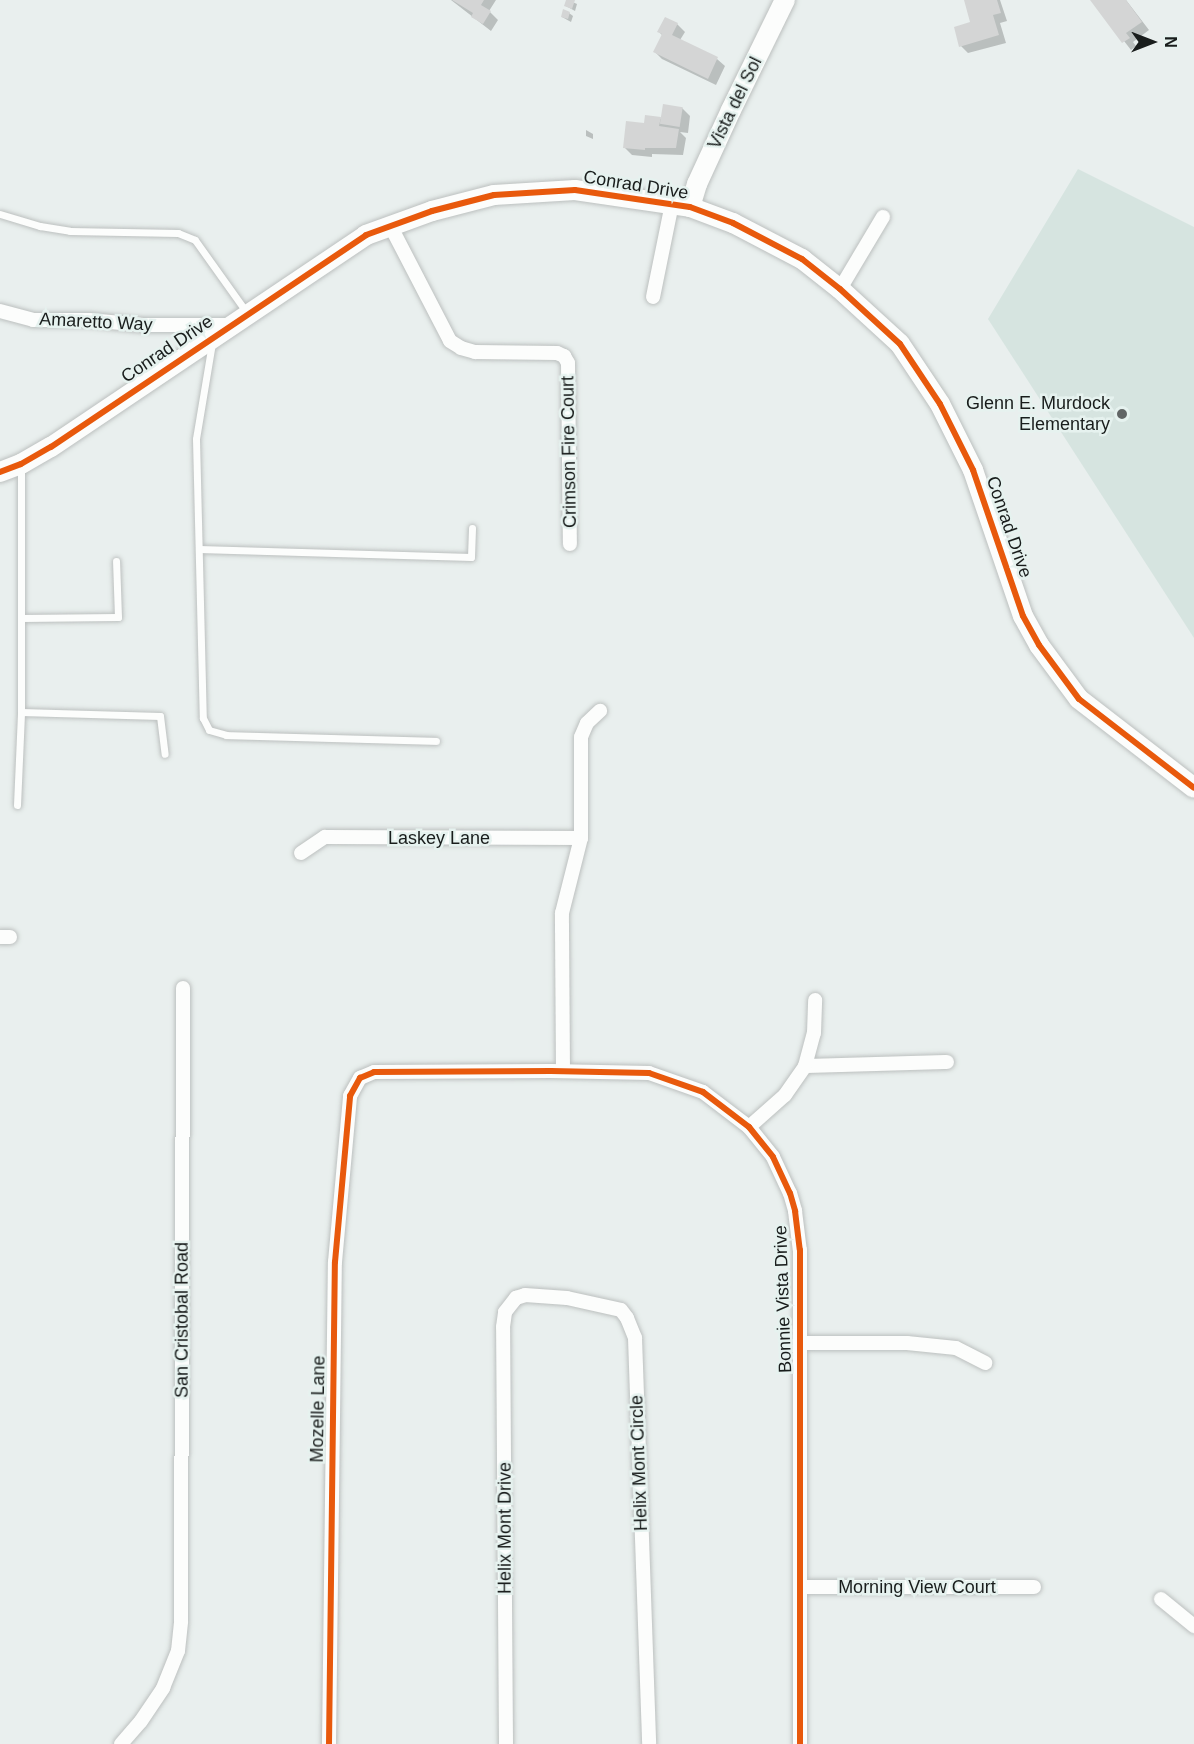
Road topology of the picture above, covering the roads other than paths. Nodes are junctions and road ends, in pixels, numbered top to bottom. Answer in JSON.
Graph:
{"nodes":[{"id":1,"x":785,"y":0,"type":"edge"},
{"id":2,"x":681,"y":206,"type":"junction"},
{"id":3,"x":0,"y":214,"type":"edge"},
{"id":4,"x":883,"y":218,"type":"dead end"},
{"id":5,"x":391,"y":227,"type":"junction"},
{"id":6,"x":840,"y":289,"type":"junction"},
{"id":7,"x":653,"y":297,"type":"dead end"},
{"id":8,"x":0,"y":311,"type":"edge"},
{"id":9,"x":247,"y":313,"type":"junction"},
{"id":10,"x":222,"y":330,"type":"junction"},
{"id":11,"x":21,"y":464,"type":"junction"},
{"id":12,"x":0,"y":472,"type":"edge"},
{"id":13,"x":472,"y":528,"type":"dead end"},
{"id":14,"x":570,"y":544,"type":"dead end"},
{"id":15,"x":200,"y":549,"type":"junction"},
{"id":16,"x":116,"y":561,"type":"dead end"},
{"id":17,"x":21,"y":618,"type":"junction"},
{"id":18,"x":600,"y":711,"type":"dead end"},
{"id":19,"x":21,"y":712,"type":"junction"},
{"id":20,"x":436,"y":741,"type":"dead end"},
{"id":21,"x":165,"y":754,"type":"dead end"},
{"id":22,"x":1194,"y":788,"type":"edge"},
{"id":23,"x":17,"y":805,"type":"dead end"},
{"id":24,"x":581,"y":838,"type":"junction"},
{"id":25,"x":301,"y":853,"type":"dead end"},
{"id":26,"x":183,"y":988,"type":"dead end"},
{"id":27,"x":815,"y":1000,"type":"dead end"},
{"id":28,"x":947,"y":1062,"type":"dead end"},
{"id":29,"x":804,"y":1066,"type":"junction"},
{"id":30,"x":563,"y":1071,"type":"junction"},
{"id":31,"x":360,"y":1078,"type":"joint"},
{"id":32,"x":749,"y":1127,"type":"junction"},
{"id":33,"x":505,"y":1312,"type":"joint"},
{"id":34,"x":801,"y":1343,"type":"junction"},
{"id":35,"x":985,"y":1363,"type":"dead end"},
{"id":36,"x":800,"y":1587,"type":"junction"},
{"id":37,"x":1034,"y":1587,"type":"dead end"},
{"id":38,"x":1161,"y":1599,"type":"dead end"},
{"id":39,"x":1194,"y":1626,"type":"edge"},
{"id":40,"x":121,"y":1744,"type":"edge"},
{"id":41,"x":329,"y":1744,"type":"edge"},
{"id":42,"x":506,"y":1744,"type":"edge"},
{"id":43,"x":649,"y":1744,"type":"edge"},
{"id":44,"x":800,"y":1744,"type":"edge"}],
"edges":[{"from":1,"to":2,"type":"street","name":"Vista del Sol"},
{"from":2,"to":5,"type":"street","name":"Conrad Drive"},
{"from":2,"to":6,"type":"street","name":"Conrad Drive"},
{"from":2,"to":7,"type":"street"},
{"from":3,"to":9,"type":"lane"},
{"from":4,"to":6,"type":"street"},
{"from":5,"to":9,"type":"street","name":"Conrad Drive"},
{"from":5,"to":14,"type":"street","name":"Crimson Fire Court"},
{"from":6,"to":22,"type":"street","name":"Conrad Drive"},
{"from":8,"to":10,"type":"street","name":"Amaretto Way"},
{"from":9,"to":10,"type":"street","name":"Conrad Drive"},
{"from":10,"to":11,"type":"street","name":"Conrad Drive"},
{"from":10,"to":15,"type":"lane"},
{"from":11,"to":12,"type":"street","name":"Conrad Drive"},
{"from":11,"to":17,"type":"lane"},
{"from":13,"to":15,"type":"lane"},
{"from":15,"to":20,"type":"lane"},
{"from":16,"to":17,"type":"lane"},
{"from":17,"to":19,"type":"lane"},
{"from":18,"to":24,"type":"street"},
{"from":19,"to":21,"type":"lane"},
{"from":19,"to":23,"type":"lane"},
{"from":24,"to":25,"type":"street","name":"Laskey Lane"},
{"from":24,"to":30,"type":"street"},
{"from":26,"to":40,"type":"street","name":"San Cristobal Road"},
{"from":27,"to":29,"type":"street"},
{"from":28,"to":29,"type":"street"},
{"from":29,"to":32,"type":"street"},
{"from":30,"to":31,"type":"street","name":"Bonnie Vista Drive"},
{"from":30,"to":32,"type":"street","name":"Bonnie Vista Drive"},
{"from":31,"to":41,"type":"street","name":"Mozelle Lane"},
{"from":32,"to":34,"type":"street","name":"Bonnie Vista Drive"},
{"from":33,"to":42,"type":"street","name":"Helix Mont Drive"},
{"from":33,"to":43,"type":"street","name":"Helix Mont Circle"},
{"from":34,"to":35,"type":"street"},
{"from":34,"to":36,"type":"street","name":"Bonnie Vista Drive"},
{"from":36,"to":37,"type":"street","name":"Morning View Court"},
{"from":36,"to":44,"type":"street","name":"Bonnie Vista Drive"},
{"from":38,"to":39,"type":"street"}]}
